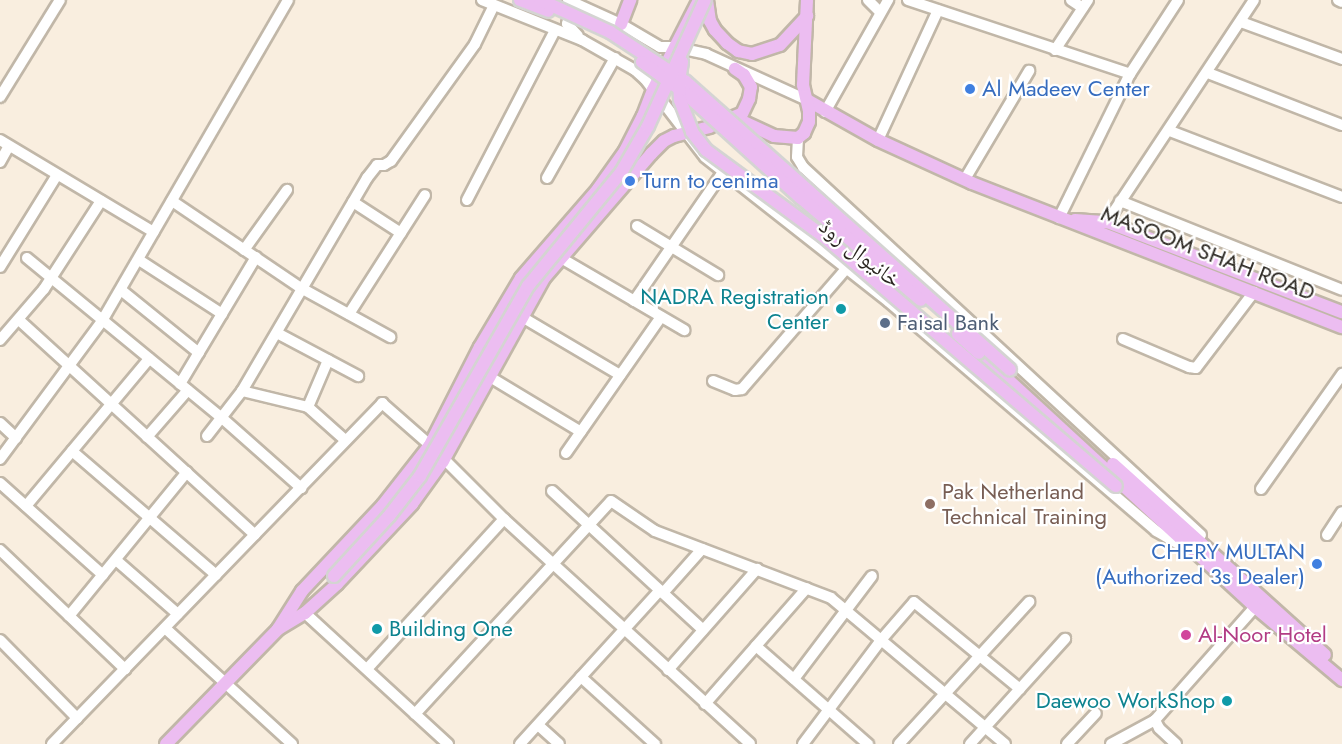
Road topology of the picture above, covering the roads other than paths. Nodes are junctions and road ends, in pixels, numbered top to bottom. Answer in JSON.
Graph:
{"nodes":[{"id":1,"x":60,"y":0,"type":"edge"},
{"id":2,"x":288,"y":0,"type":"edge"},
{"id":3,"x":482,"y":0,"type":"edge"},
{"id":4,"x":520,"y":0,"type":"edge"},
{"id":5,"x":540,"y":0,"type":"edge"},
{"id":6,"x":568,"y":0,"type":"edge"},
{"id":7,"x":630,"y":0,"type":"edge"},
{"id":8,"x":699,"y":0,"type":"edge"},
{"id":9,"x":706,"y":0,"type":"edge"},
{"id":10,"x":807,"y":0,"type":"edge"},
{"id":11,"x":868,"y":0,"type":"edge"},
{"id":12,"x":888,"y":0,"type":"edge"},
{"id":13,"x":908,"y":0,"type":"edge"},
{"id":14,"x":1071,"y":0,"type":"edge"},
{"id":15,"x":1178,"y":0,"type":"edge"},
{"id":16,"x":1254,"y":0,"type":"edge"},
{"id":17,"x":1338,"y":0,"type":"edge"},
{"id":18,"x":1342,"y":2,"type":"edge"},
{"id":19,"x":1086,"y":4,"type":"edge"},
{"id":20,"x":494,"y":5,"type":"junction"},
{"id":21,"x":938,"y":10,"type":"junction"},
{"id":22,"x":598,"y":12,"type":"junction"},
{"id":23,"x":880,"y":12,"type":"junction"},
{"id":24,"x":807,"y":16,"type":"junction"},
{"id":25,"x":1240,"y":22,"type":"junction"},
{"id":26,"x":621,"y":24,"type":"junction"},
{"id":27,"x":555,"y":30,"type":"junction"},
{"id":28,"x":688,"y":37,"type":"junction"},
{"id":29,"x":582,"y":40,"type":"junction"},
{"id":30,"x":674,"y":47,"type":"junction"},
{"id":31,"x":1055,"y":50,"type":"junction"},
{"id":32,"x":615,"y":58,"type":"junction"},
{"id":33,"x":1342,"y":59,"type":"edge"},
{"id":34,"x":735,"y":69,"type":"junction"},
{"id":35,"x":1029,"y":71,"type":"dead end"},
{"id":36,"x":1208,"y":73,"type":"junction"},
{"id":37,"x":1130,"y":75,"type":"junction"},
{"id":38,"x":653,"y":90,"type":"junction"},
{"id":39,"x":1,"y":93,"type":"edge"},
{"id":40,"x":807,"y":100,"type":"junction"},
{"id":41,"x":825,"y":112,"type":"junction"},
{"id":42,"x":735,"y":118,"type":"junction"},
{"id":43,"x":1342,"y":125,"type":"edge"},
{"id":44,"x":1170,"y":131,"type":"junction"},
{"id":45,"x":685,"y":133,"type":"junction"},
{"id":46,"x":798,"y":138,"type":"junction"},
{"id":47,"x":878,"y":140,"type":"junction"},
{"id":48,"x":5,"y":143,"type":"edge"},
{"id":49,"x":0,"y":162,"type":"edge"},
{"id":50,"x":723,"y":172,"type":"junction"},
{"id":51,"x":57,"y":175,"type":"junction"},
{"id":52,"x":547,"y":178,"type":"dead end"},
{"id":53,"x":965,"y":179,"type":"junction"},
{"id":54,"x":287,"y":190,"type":"dead end"},
{"id":55,"x":425,"y":195,"type":"dead end"},
{"id":56,"x":1342,"y":197,"type":"edge"},
{"id":57,"x":467,"y":200,"type":"dead end"},
{"id":58,"x":101,"y":201,"type":"junction"},
{"id":59,"x":172,"y":201,"type":"junction"},
{"id":60,"x":1120,"y":201,"type":"junction"},
{"id":61,"x":353,"y":202,"type":"junction"},
{"id":62,"x":1059,"y":218,"type":"junction"},
{"id":63,"x":1107,"y":222,"type":"junction"},
{"id":64,"x":637,"y":226,"type":"dead end"},
{"id":65,"x":154,"y":232,"type":"junction"},
{"id":66,"x":401,"y":233,"type":"junction"},
{"id":67,"x":673,"y":248,"type":"junction"},
{"id":68,"x":244,"y":250,"type":"junction"},
{"id":69,"x":256,"y":257,"type":"junction"},
{"id":70,"x":27,"y":258,"type":"dead end"},
{"id":71,"x":561,"y":258,"type":"junction"},
{"id":72,"x":139,"y":260,"type":"junction"},
{"id":73,"x":0,"y":267,"type":"edge"},
{"id":74,"x":846,"y":269,"type":"junction"},
{"id":75,"x":718,"y":275,"type":"dead end"},
{"id":76,"x":52,"y":276,"type":"junction"},
{"id":77,"x":301,"y":288,"type":"junction"},
{"id":78,"x":121,"y":290,"type":"junction"},
{"id":79,"x":1342,"y":290,"type":"edge"},
{"id":80,"x":1254,"y":292,"type":"junction"},
{"id":81,"x":634,"y":301,"type":"junction"},
{"id":82,"x":1342,"y":312,"type":"edge"},
{"id":83,"x":222,"y":314,"type":"junction"},
{"id":84,"x":349,"y":314,"type":"junction"},
{"id":85,"x":522,"y":317,"type":"junction"},
{"id":86,"x":661,"y":317,"type":"junction"},
{"id":87,"x":19,"y":320,"type":"junction"},
{"id":88,"x":102,"y":321,"type":"junction"},
{"id":89,"x":1342,"y":327,"type":"edge"},
{"id":90,"x":684,"y":330,"type":"dead end"},
{"id":91,"x":277,"y":333,"type":"junction"},
{"id":92,"x":390,"y":337,"type":"dead end"},
{"id":93,"x":1123,"y":339,"type":"dead end"},
{"id":94,"x":0,"y":340,"type":"edge"},
{"id":95,"x":199,"y":353,"type":"junction"},
{"id":96,"x":149,"y":359,"type":"junction"},
{"id":97,"x":328,"y":360,"type":"junction"},
{"id":98,"x":69,"y":365,"type":"junction"},
{"id":99,"x":1342,"y":374,"type":"edge"},
{"id":100,"x":620,"y":375,"type":"junction"},
{"id":101,"x":358,"y":376,"type":"dead end"},
{"id":102,"x":490,"y":376,"type":"junction"},
{"id":103,"x":713,"y":381,"type":"dead end"},
{"id":104,"x":184,"y":387,"type":"junction"},
{"id":105,"x":242,"y":392,"type":"junction"},
{"id":106,"x":111,"y":404,"type":"junction"},
{"id":107,"x":308,"y":407,"type":"junction"},
{"id":108,"x":222,"y":418,"type":"junction"},
{"id":109,"x":0,"y":423,"type":"edge"},
{"id":110,"x":580,"y":432,"type":"junction"},
{"id":111,"x":207,"y":436,"type":"dead end"},
{"id":112,"x":147,"y":437,"type":"junction"},
{"id":113,"x":16,"y":438,"type":"junction"},
{"id":114,"x":345,"y":440,"type":"junction"},
{"id":115,"x":430,"y":445,"type":"junction"},
{"id":116,"x":72,"y":451,"type":"junction"},
{"id":117,"x":566,"y":453,"type":"dead end"},
{"id":118,"x":0,"y":459,"type":"edge"},
{"id":119,"x":443,"y":461,"type":"junction"},
{"id":120,"x":186,"y":472,"type":"junction"},
{"id":121,"x":0,"y":483,"type":"edge"},
{"id":122,"x":301,"y":488,"type":"junction"},
{"id":123,"x":1261,"y":489,"type":"dead end"},
{"id":124,"x":552,"y":491,"type":"dead end"},
{"id":125,"x":26,"y":506,"type":"junction"},
{"id":126,"x":1342,"y":512,"type":"edge"},
{"id":127,"x":149,"y":518,"type":"junction"},
{"id":128,"x":504,"y":519,"type":"junction"},
{"id":129,"x":588,"y":524,"type":"junction"},
{"id":130,"x":1171,"y":530,"type":"junction"},
{"id":131,"x":255,"y":535,"type":"junction"},
{"id":132,"x":1327,"y":536,"type":"dead end"},
{"id":133,"x":702,"y":549,"type":"junction"},
{"id":134,"x":0,"y":550,"type":"edge"},
{"id":135,"x":1208,"y":558,"type":"junction"},
{"id":136,"x":116,"y":560,"type":"junction"},
{"id":137,"x":553,"y":564,"type":"junction"},
{"id":138,"x":757,"y":569,"type":"junction"},
{"id":139,"x":103,"y":575,"type":"junction"},
{"id":140,"x":216,"y":575,"type":"junction"},
{"id":141,"x":872,"y":576,"type":"dead end"},
{"id":142,"x":807,"y":588,"type":"junction"},
{"id":143,"x":661,"y":591,"type":"junction"},
{"id":144,"x":1029,"y":602,"type":"dead end"},
{"id":145,"x":1255,"y":606,"type":"junction"},
{"id":146,"x":846,"y":611,"type":"junction"},
{"id":147,"x":304,"y":613,"type":"junction"},
{"id":148,"x":178,"y":614,"type":"junction"},
{"id":149,"x":69,"y":616,"type":"junction"},
{"id":150,"x":165,"y":628,"type":"junction"},
{"id":151,"x":278,"y":629,"type":"junction"},
{"id":152,"x":625,"y":629,"type":"junction"},
{"id":153,"x":703,"y":630,"type":"junction"},
{"id":154,"x":1065,"y":639,"type":"dead end"},
{"id":155,"x":0,"y":640,"type":"edge"},
{"id":156,"x":881,"y":640,"type":"junction"},
{"id":157,"x":756,"y":646,"type":"junction"},
{"id":158,"x":980,"y":656,"type":"junction"},
{"id":159,"x":125,"y":669,"type":"junction"},
{"id":160,"x":367,"y":669,"type":"junction"},
{"id":161,"x":668,"y":670,"type":"junction"},
{"id":162,"x":1342,"y":670,"type":"edge"},
{"id":163,"x":581,"y":677,"type":"junction"},
{"id":164,"x":794,"y":679,"type":"junction"},
{"id":165,"x":1342,"y":680,"type":"edge"},
{"id":166,"x":226,"y":684,"type":"junction"},
{"id":167,"x":1020,"y":689,"type":"junction"},
{"id":168,"x":945,"y":694,"type":"junction"},
{"id":169,"x":705,"y":704,"type":"junction"},
{"id":170,"x":829,"y":710,"type":"junction"},
{"id":171,"x":1096,"y":713,"type":"dead end"},
{"id":172,"x":415,"y":714,"type":"junction"},
{"id":173,"x":77,"y":718,"type":"junction"},
{"id":174,"x":1155,"y":720,"type":"junction"},
{"id":175,"x":538,"y":725,"type":"junction"},
{"id":176,"x":985,"y":727,"type":"junction"},
{"id":177,"x":52,"y":744,"type":"edge"},
{"id":178,"x":166,"y":744,"type":"edge"},
{"id":179,"x":292,"y":744,"type":"edge"},
{"id":180,"x":448,"y":744,"type":"edge"},
{"id":181,"x":520,"y":744,"type":"edge"},
{"id":182,"x":559,"y":744,"type":"edge"},
{"id":183,"x":655,"y":744,"type":"edge"},
{"id":184,"x":750,"y":744,"type":"edge"},
{"id":185,"x":804,"y":744,"type":"edge"},
{"id":186,"x":868,"y":744,"type":"edge"},
{"id":187,"x":899,"y":744,"type":"edge"},
{"id":188,"x":970,"y":744,"type":"edge"},
{"id":189,"x":1005,"y":744,"type":"edge"},
{"id":190,"x":1067,"y":744,"type":"edge"},
{"id":191,"x":1111,"y":744,"type":"edge"},
{"id":192,"x":1176,"y":744,"type":"edge"}],
"edges":[{"from":1,"to":39,"type":"street"},
{"from":2,"to":59,"type":"street"},
{"from":3,"to":20,"type":"street","name":"خانیوال روڈ"},
{"from":4,"to":130,"type":"main road","name":"خانیوال روڈ","bridge":true},
{"from":5,"to":135,"type":"main road","name":"خانیوال روڈ","bridge":true},
{"from":6,"to":22,"type":"street"},
{"from":7,"to":26,"type":"main road"},
{"from":8,"to":30,"type":"main road"},
{"from":9,"to":24,"type":"main road"},
{"from":9,"to":28,"type":"main road","bridge":true},
{"from":10,"to":24,"type":"main road"},
{"from":11,"to":23,"type":"street"},
{"from":12,"to":23,"type":"street"},
{"from":13,"to":21,"type":"street"},
{"from":14,"to":19,"type":"street"},
{"from":15,"to":37,"type":"street"},
{"from":16,"to":25,"type":"street"},
{"from":17,"to":18,"type":"street"},
{"from":19,"to":31,"type":"street"},
{"from":20,"to":27,"type":"street","name":"خانیوال روڈ"},
{"from":20,"to":61,"type":"street"},
{"from":21,"to":31,"type":"street"},
{"from":21,"to":47,"type":"street"},
{"from":22,"to":26,"type":"street"},
{"from":22,"to":29,"type":"street"},
{"from":23,"to":41,"type":"street"},
{"from":24,"to":40,"type":"main road"},
{"from":25,"to":33,"type":"street"},
{"from":25,"to":36,"type":"street"},
{"from":26,"to":30,"type":"street"},
{"from":27,"to":29,"type":"street","name":"خانیوال روڈ"},
{"from":27,"to":57,"type":"street"},
{"from":28,"to":130,"type":"main road","bridge":true},
{"from":28,"to":151,"type":"main road","bridge":true},
{"from":29,"to":32,"type":"street","name":"خانیوال روڈ"},
{"from":30,"to":34,"type":"street"},
{"from":30,"to":38,"type":"main road"},
{"from":31,"to":37,"type":"street"},
{"from":32,"to":38,"type":"street","name":"خانیوال روڈ"},
{"from":32,"to":52,"type":"street"},
{"from":34,"to":40,"type":"street"},
{"from":34,"to":42,"type":"main road"},
{"from":35,"to":53,"type":"street"},
{"from":36,"to":43,"type":"street"},
{"from":36,"to":44,"type":"street"},
{"from":37,"to":62,"type":"street"},
{"from":38,"to":45,"type":"street","name":"خانیوال روڈ"},
{"from":38,"to":115,"type":"main road"},
{"from":40,"to":41,"type":"main road","name":"MASOOM SHAH ROAD"},
{"from":40,"to":46,"type":"main road"},
{"from":41,"to":47,"type":"main road","name":"MASOOM SHAH ROAD"},
{"from":42,"to":45,"type":"main road"},
{"from":42,"to":46,"type":"main road"},
{"from":44,"to":56,"type":"street"},
{"from":44,"to":60,"type":"street"},
{"from":45,"to":50,"type":"street","name":"خانیوال روڈ"},
{"from":45,"to":71,"type":"main road"},
{"from":46,"to":135,"type":"street"},
{"from":47,"to":53,"type":"main road","name":"MASOOM SHAH ROAD"},
{"from":48,"to":49,"type":"street"},
{"from":48,"to":51,"type":"street"},
{"from":50,"to":67,"type":"street"},
{"from":50,"to":74,"type":"street","name":"خانیوال روڈ"},
{"from":51,"to":58,"type":"street"},
{"from":51,"to":73,"type":"street"},
{"from":53,"to":62,"type":"main road","name":"MASOOM SHAH ROAD"},
{"from":54,"to":68,"type":"street"},
{"from":55,"to":66,"type":"street"},
{"from":58,"to":65,"type":"street"},
{"from":58,"to":76,"type":"street"},
{"from":59,"to":65,"type":"street"},
{"from":59,"to":68,"type":"street"},
{"from":60,"to":63,"type":"street"},
{"from":60,"to":79,"type":"street"},
{"from":61,"to":66,"type":"street"},
{"from":61,"to":77,"type":"street"},
{"from":62,"to":63,"type":"main road","name":"MASOOM SHAH ROAD"},
{"from":62,"to":80,"type":"main road","name":"MASOOM SHAH ROAD"},
{"from":63,"to":82,"type":"main road","name":"MASOOM SHAH ROAD"},
{"from":64,"to":67,"type":"street"},
{"from":65,"to":72,"type":"street"},
{"from":66,"to":84,"type":"street"},
{"from":67,"to":75,"type":"street"},
{"from":67,"to":81,"type":"street"},
{"from":68,"to":69,"type":"street"},
{"from":69,"to":77,"type":"street"},
{"from":69,"to":83,"type":"street"},
{"from":70,"to":76,"type":"street"},
{"from":71,"to":81,"type":"street"},
{"from":71,"to":85,"type":"main road"},
{"from":72,"to":78,"type":"street"},
{"from":72,"to":83,"type":"street"},
{"from":74,"to":103,"type":"street"},
{"from":74,"to":135,"type":"street","name":"خانیوال روڈ"},
{"from":76,"to":87,"type":"street"},
{"from":76,"to":88,"type":"street"},
{"from":77,"to":84,"type":"street"},
{"from":77,"to":91,"type":"street"},
{"from":78,"to":88,"type":"street"},
{"from":78,"to":95,"type":"street"},
{"from":80,"to":89,"type":"main road","name":"MASOOM SHAH ROAD"},
{"from":80,"to":93,"type":"street"},
{"from":81,"to":86,"type":"street"},
{"from":83,"to":95,"type":"street"},
{"from":84,"to":92,"type":"street"},
{"from":85,"to":100,"type":"street"},
{"from":85,"to":102,"type":"main road"},
{"from":86,"to":90,"type":"street"},
{"from":86,"to":100,"type":"street"},
{"from":87,"to":94,"type":"street"},
{"from":87,"to":98,"type":"street"},
{"from":88,"to":96,"type":"street"},
{"from":88,"to":98,"type":"street"},
{"from":91,"to":97,"type":"street"},
{"from":91,"to":105,"type":"street"},
{"from":95,"to":104,"type":"street"},
{"from":96,"to":104,"type":"street"},
{"from":96,"to":106,"type":"street"},
{"from":97,"to":101,"type":"street"},
{"from":97,"to":107,"type":"street"},
{"from":98,"to":106,"type":"street"},
{"from":98,"to":113,"type":"street"},
{"from":99,"to":123,"type":"street"},
{"from":100,"to":110,"type":"street"},
{"from":102,"to":110,"type":"street"},
{"from":102,"to":119,"type":"main road"},
{"from":104,"to":108,"type":"street"},
{"from":104,"to":112,"type":"street"},
{"from":105,"to":107,"type":"street"},
{"from":105,"to":108,"type":"street"},
{"from":106,"to":112,"type":"street"},
{"from":106,"to":116,"type":"street"},
{"from":107,"to":114,"type":"street"},
{"from":108,"to":111,"type":"street"},
{"from":108,"to":122,"type":"street"},
{"from":109,"to":113,"type":"street"},
{"from":110,"to":117,"type":"street"},
{"from":112,"to":120,"type":"street"},
{"from":113,"to":118,"type":"street"},
{"from":114,"to":115,"type":"street"},
{"from":114,"to":122,"type":"street"},
{"from":115,"to":119,"type":"street"},
{"from":115,"to":151,"type":"main road"},
{"from":116,"to":125,"type":"street"},
{"from":116,"to":127,"type":"street"},
{"from":119,"to":128,"type":"street"},
{"from":119,"to":147,"type":"main road"},
{"from":120,"to":127,"type":"street"},
{"from":120,"to":131,"type":"street"},
{"from":121,"to":125,"type":"street"},
{"from":122,"to":131,"type":"street"},
{"from":124,"to":129,"type":"street"},
{"from":125,"to":139,"type":"street"},
{"from":126,"to":132,"type":"street"},
{"from":127,"to":136,"type":"street"},
{"from":127,"to":140,"type":"street"},
{"from":128,"to":137,"type":"street"},
{"from":128,"to":160,"type":"street"},
{"from":129,"to":133,"type":"street"},
{"from":129,"to":137,"type":"street"},
{"from":129,"to":143,"type":"street"},
{"from":130,"to":135,"type":"main road","name":"خانیوال روڈ"},
{"from":131,"to":140,"type":"street"},
{"from":133,"to":138,"type":"street"},
{"from":133,"to":143,"type":"street"},
{"from":134,"to":149,"type":"street"},
{"from":135,"to":145,"type":"main road","name":"خانیوال روڈ"},
{"from":135,"to":162,"type":"main road","name":"خانیوال روڈ"},
{"from":136,"to":139,"type":"street"},
{"from":136,"to":148,"type":"street"},
{"from":137,"to":152,"type":"street"},
{"from":137,"to":172,"type":"street"},
{"from":138,"to":142,"type":"street"},
{"from":138,"to":153,"type":"street"},
{"from":139,"to":149,"type":"street"},
{"from":140,"to":148,"type":"street"},
{"from":141,"to":146,"type":"street"},
{"from":142,"to":146,"type":"street"},
{"from":142,"to":157,"type":"street"},
{"from":143,"to":152,"type":"street"},
{"from":143,"to":153,"type":"street"},
{"from":144,"to":158,"type":"street"},
{"from":145,"to":165,"type":"main road","name":"خانیوال روڈ"},
{"from":145,"to":174,"type":"street"},
{"from":146,"to":156,"type":"street"},
{"from":146,"to":164,"type":"street"},
{"from":147,"to":151,"type":"main road"},
{"from":147,"to":160,"type":"street"},
{"from":148,"to":150,"type":"street"},
{"from":149,"to":159,"type":"street"},
{"from":150,"to":159,"type":"street"},
{"from":150,"to":166,"type":"street"},
{"from":151,"to":166,"type":"main road"},
{"from":152,"to":161,"type":"street"},
{"from":152,"to":163,"type":"street"},
{"from":153,"to":161,"type":"street"},
{"from":154,"to":167,"type":"street"},
{"from":155,"to":173,"type":"street"},
{"from":156,"to":158,"type":"street"},
{"from":156,"to":168,"type":"street"},
{"from":156,"to":170,"type":"street"},
{"from":157,"to":164,"type":"street"},
{"from":157,"to":169,"type":"street"},
{"from":158,"to":167,"type":"street"},
{"from":158,"to":168,"type":"street"},
{"from":159,"to":173,"type":"street"},
{"from":160,"to":172,"type":"street"},
{"from":161,"to":169,"type":"street"},
{"from":163,"to":175,"type":"street"},
{"from":163,"to":183,"type":"street"},
{"from":164,"to":170,"type":"street"},
{"from":166,"to":178,"type":"main road"},
{"from":166,"to":179,"type":"street"},
{"from":167,"to":176,"type":"street"},
{"from":168,"to":176,"type":"street"},
{"from":168,"to":187,"type":"street"},
{"from":169,"to":184,"type":"street"},
{"from":170,"to":185,"type":"street"},
{"from":170,"to":186,"type":"street"},
{"from":171,"to":190,"type":"street"},
{"from":172,"to":180,"type":"street"},
{"from":173,"to":177,"type":"street"},
{"from":174,"to":191,"type":"street"},
{"from":174,"to":192,"type":"street"},
{"from":175,"to":181,"type":"street"},
{"from":175,"to":182,"type":"street"},
{"from":176,"to":188,"type":"street"},
{"from":176,"to":189,"type":"street"}]}
